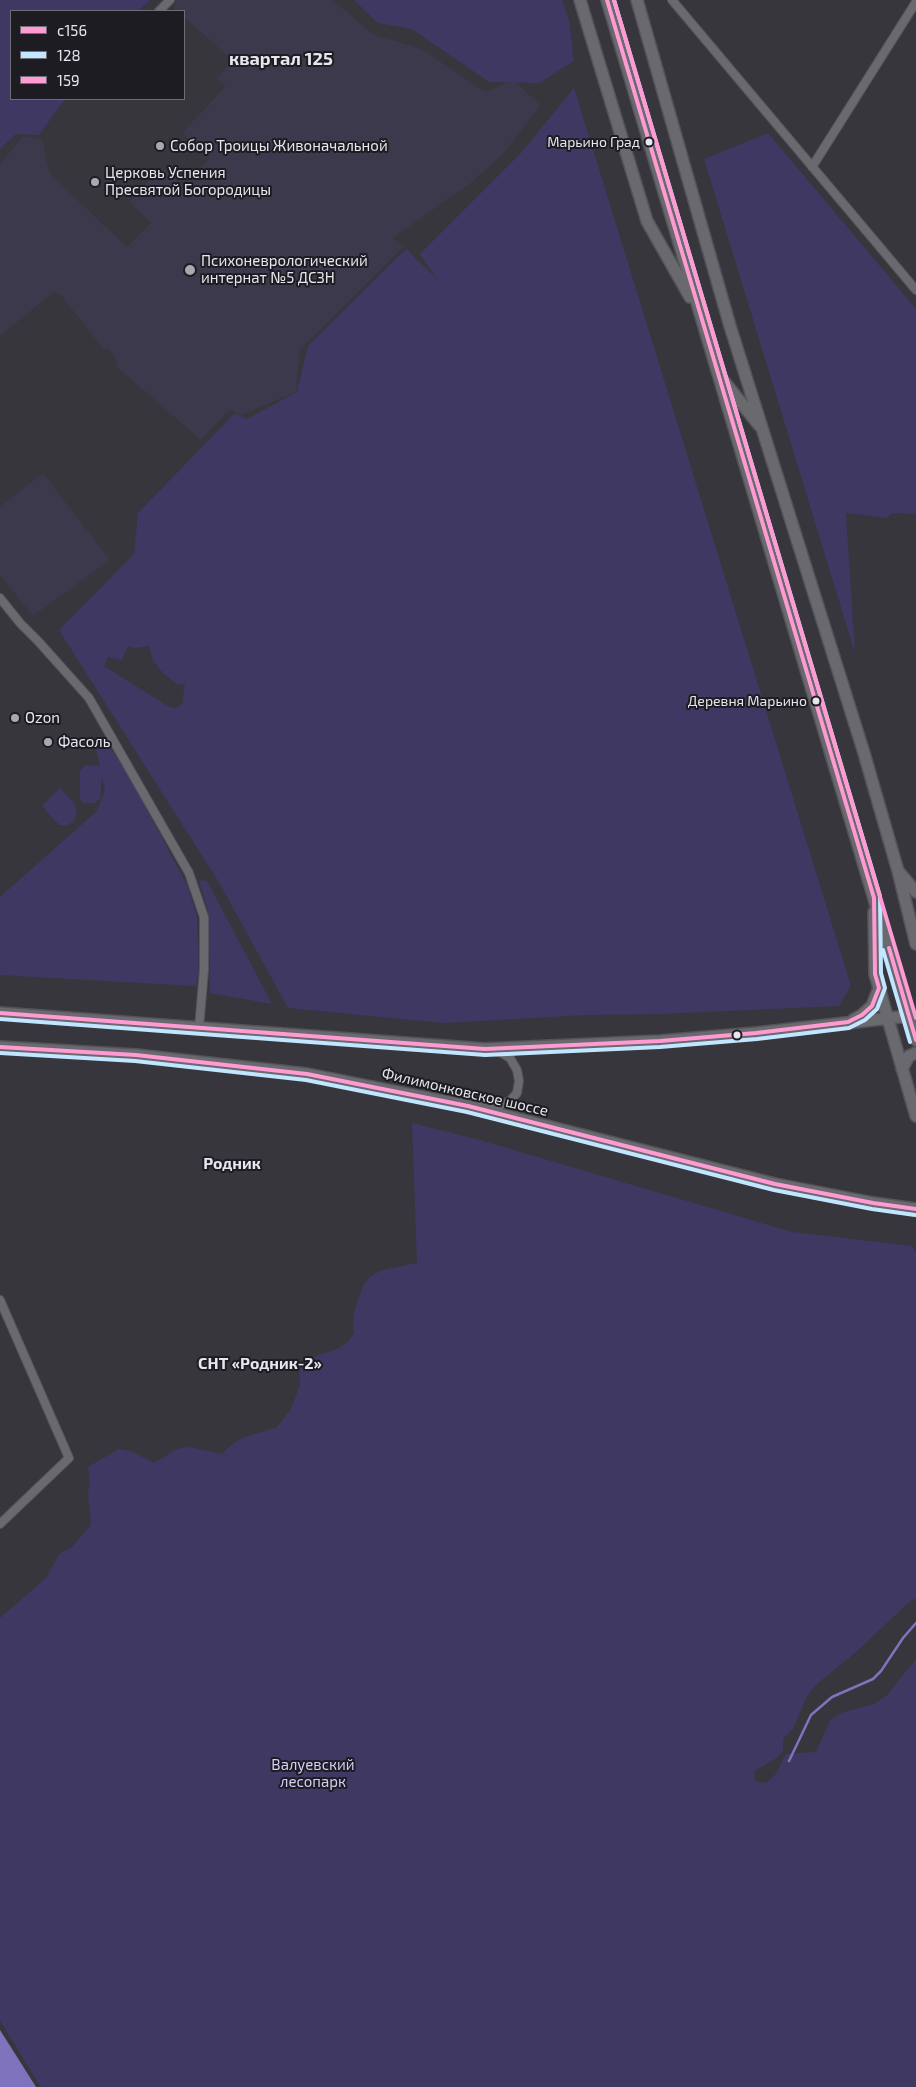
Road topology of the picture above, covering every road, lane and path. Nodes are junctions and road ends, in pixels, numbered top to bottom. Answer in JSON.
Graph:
{"nodes":[{"id":1,"x":170,"y":0,"type":"edge"},
{"id":2,"x":580,"y":0,"type":"edge"},
{"id":3,"x":607,"y":0,"type":"edge"},
{"id":4,"x":636,"y":0,"type":"edge"},
{"id":5,"x":672,"y":0,"type":"edge"},
{"id":6,"x":916,"y":2,"type":"edge"},
{"id":7,"x":159,"y":10,"type":"edge"},
{"id":8,"x":812,"y":167,"type":"junction"},
{"id":9,"x":916,"y":290,"type":"edge"},
{"id":10,"x":700,"y":314,"type":"junction"},
{"id":11,"x":718,"y":375,"type":"junction"},
{"id":12,"x":763,"y":430,"type":"junction"},
{"id":13,"x":0,"y":598,"type":"edge"},
{"id":14,"x":898,"y":870,"type":"junction"},
{"id":15,"x":916,"y":892,"type":"edge"},
{"id":16,"x":874,"y":898,"type":"junction"},
{"id":17,"x":916,"y":944,"type":"edge"},
{"id":18,"x":879,"y":988,"type":"junction"},
{"id":19,"x":0,"y":1013,"type":"edge"},
{"id":20,"x":912,"y":1016,"type":"edge"},
{"id":21,"x":887,"y":1018,"type":"junction"},
{"id":22,"x":848,"y":1022,"type":"junction"},
{"id":23,"x":199,"y":1028,"type":"junction"},
{"id":24,"x":916,"y":1040,"type":"edge"},
{"id":25,"x":0,"y":1048,"type":"edge"},
{"id":26,"x":485,"y":1049,"type":"junction"},
{"id":27,"x":916,"y":1053,"type":"edge"},
{"id":28,"x":902,"y":1068,"type":"junction"},
{"id":29,"x":468,"y":1106,"type":"junction"},
{"id":30,"x":916,"y":1116,"type":"edge"},
{"id":31,"x":916,"y":1209,"type":"edge"},
{"id":32,"x":0,"y":1300,"type":"edge"},
{"id":33,"x":0,"y":1524,"type":"edge"}],
"edges":[{"from":1,"to":7,"type":"street"},
{"from":2,"to":10,"type":"main road"},
{"from":3,"to":10,"type":"main road"},
{"from":4,"to":12,"type":"main road"},
{"from":5,"to":8,"type":"street"},
{"from":6,"to":8,"type":"street"},
{"from":8,"to":9,"type":"street"},
{"from":10,"to":11,"type":"main road"},
{"from":11,"to":12,"type":"main road"},
{"from":11,"to":16,"type":"main road"},
{"from":12,"to":14,"type":"main road"},
{"from":13,"to":23,"type":"street"},
{"from":14,"to":15,"type":"main road"},
{"from":14,"to":17,"type":"main road"},
{"from":16,"to":18,"type":"main road"},
{"from":16,"to":20,"type":"main road"},
{"from":18,"to":21,"type":"main road"},
{"from":18,"to":22,"type":"main road"},
{"from":19,"to":23,"type":"main road","name":"Филимонковское шоссе"},
{"from":20,"to":21,"type":"main road","name":"Филимонковское шоссе"},
{"from":20,"to":24,"type":"main road"},
{"from":21,"to":22,"type":"main road","name":"Филимонковское шоссе"},
{"from":21,"to":28,"type":"main road"},
{"from":22,"to":26,"type":"main road","name":"Филимонковское шоссе"},
{"from":23,"to":26,"type":"main road","name":"Филимонковское шоссе"},
{"from":25,"to":29,"type":"main road","name":"Филимонковское шоссе"},
{"from":26,"to":29,"type":"street"},
{"from":27,"to":28,"type":"main road"},
{"from":28,"to":30,"type":"main road"},
{"from":29,"to":31,"type":"main road","name":"Филимонковское шоссе"},
{"from":32,"to":33,"type":"street"}]}
